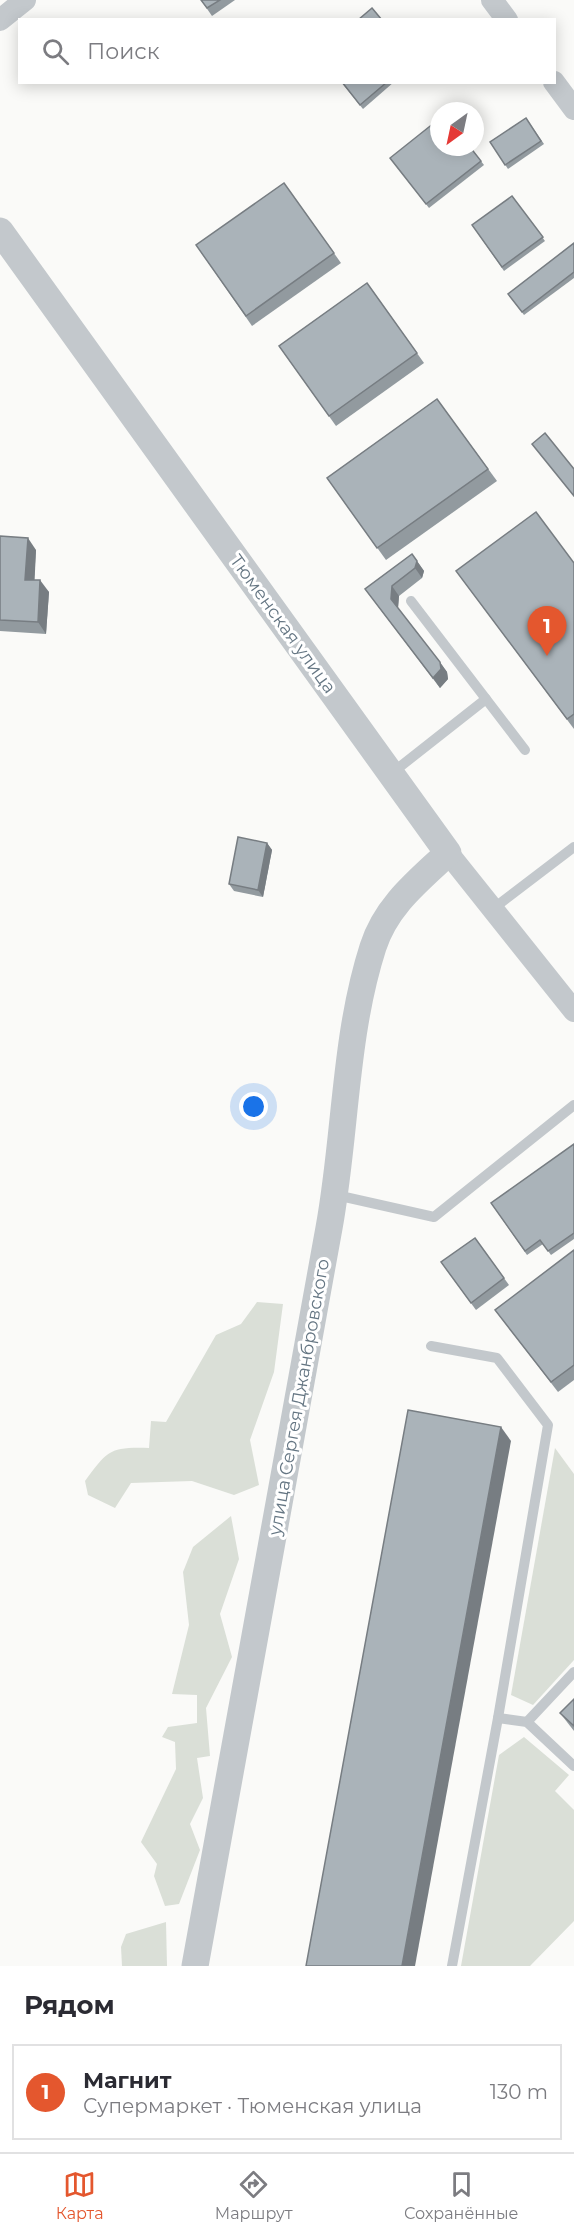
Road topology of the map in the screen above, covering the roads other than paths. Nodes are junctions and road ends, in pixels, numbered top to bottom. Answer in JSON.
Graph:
{"nodes":[{"id":1,"x":25,"y":0,"type":"edge"},
{"id":2,"x":492,"y":0,"type":"edge"},
{"id":3,"x":506,"y":18,"type":"edge"},
{"id":4,"x":0,"y":20,"type":"edge"},
{"id":5,"x":555,"y":84,"type":"edge"},
{"id":6,"x":574,"y":109,"type":"edge"},
{"id":7,"x":0,"y":231,"type":"edge"},
{"id":8,"x":411,"y":601,"type":"dead end"},
{"id":9,"x":486,"y":699,"type":"junction"},
{"id":10,"x":525,"y":750,"type":"dead end"},
{"id":11,"x":391,"y":774,"type":"junction"},
{"id":12,"x":574,"y":847,"type":"edge"},
{"id":13,"x":448,"y":853,"type":"junction"},
{"id":14,"x":494,"y":908,"type":"junction"},
{"id":15,"x":574,"y":1011,"type":"edge"},
{"id":16,"x":574,"y":1105,"type":"edge"},
{"id":17,"x":335,"y":1195,"type":"junction"},
{"id":18,"x":431,"y":1346,"type":"dead end"},
{"id":19,"x":574,"y":1672,"type":"edge"},
{"id":20,"x":498,"y":1718,"type":"junction"},
{"id":21,"x":528,"y":1722,"type":"junction"},
{"id":22,"x":574,"y":1766,"type":"edge"},
{"id":23,"x":195,"y":1966,"type":"edge"},
{"id":24,"x":452,"y":1966,"type":"edge"}],
"edges":[{"from":1,"to":4,"type":"street"},
{"from":2,"to":3,"type":"street"},
{"from":5,"to":6,"type":"street"},
{"from":7,"to":11,"type":"street","name":"Тюменская улица"},
{"from":8,"to":9,"type":"lane"},
{"from":9,"to":10,"type":"lane"},
{"from":9,"to":11,"type":"lane"},
{"from":11,"to":13,"type":"street","name":"Тюменская улица"},
{"from":12,"to":14,"type":"lane"},
{"from":13,"to":14,"type":"street","name":"Тюменская улица"},
{"from":13,"to":17,"type":"street","name":"улица Сергея Джанбровского"},
{"from":14,"to":15,"type":"street","name":"Тюменская улица"},
{"from":16,"to":17,"type":"lane"},
{"from":17,"to":23,"type":"street","name":"улица Сергея Джанбровского"},
{"from":18,"to":20,"type":"lane"},
{"from":19,"to":21,"type":"lane"},
{"from":20,"to":21,"type":"lane"},
{"from":20,"to":24,"type":"lane"},
{"from":21,"to":22,"type":"lane"}]}
